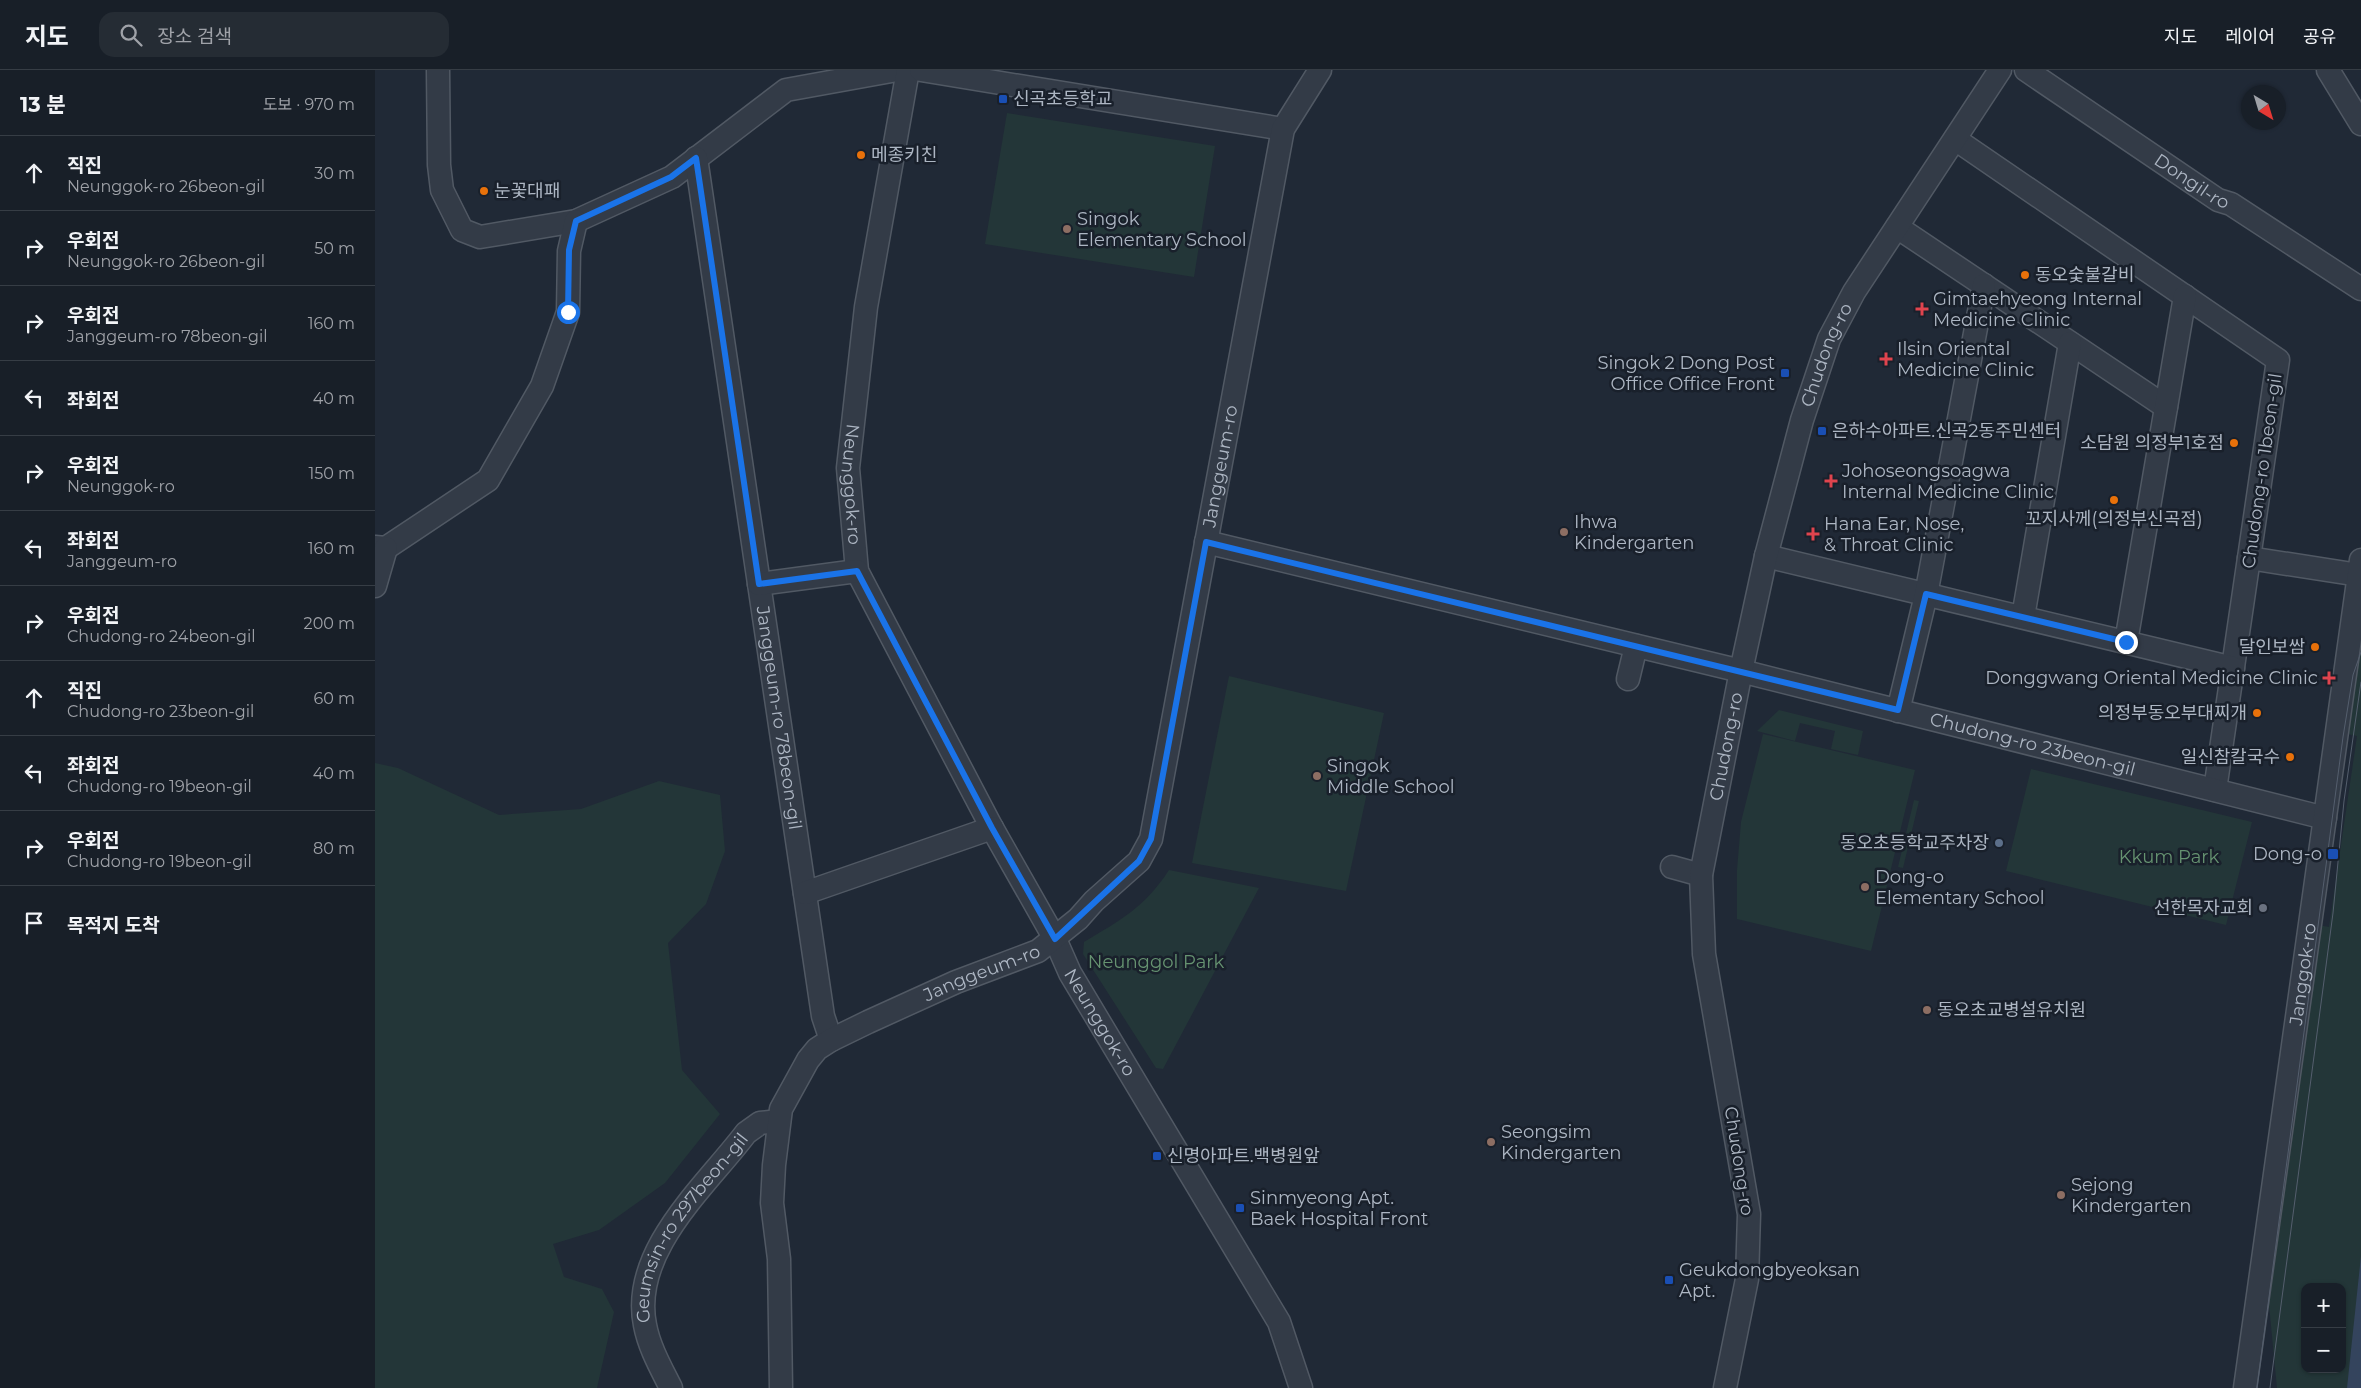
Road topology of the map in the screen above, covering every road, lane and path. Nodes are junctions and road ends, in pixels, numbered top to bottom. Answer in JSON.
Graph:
{"nodes":[{"id":1,"x":439,"y":70,"type":"edge"},
{"id":2,"x":897,"y":70,"type":"edge"},
{"id":3,"x":908,"y":70,"type":"edge"},
{"id":4,"x":921,"y":70,"type":"edge"},
{"id":5,"x":1320,"y":70,"type":"edge"},
{"id":6,"x":2000,"y":70,"type":"edge"},
{"id":7,"x":2026,"y":70,"type":"edge"},
{"id":8,"x":2328,"y":70,"type":"edge"},
{"id":9,"x":2361,"y":124,"type":"edge"},
{"id":10,"x":1283,"y":129,"type":"junction"},
{"id":11,"x":1955,"y":138,"type":"junction"},
{"id":12,"x":696,"y":158,"type":"junction"},
{"id":13,"x":576,"y":221,"type":"junction"},
{"id":14,"x":541,"y":227,"type":"junction"},
{"id":15,"x":1897,"y":227,"type":"junction"},
{"id":16,"x":569,"y":250,"type":"junction"},
{"id":17,"x":1984,"y":285,"type":"junction"},
{"id":18,"x":2361,"y":289,"type":"edge"},
{"id":19,"x":2185,"y":296,"type":"junction"},
{"id":20,"x":2070,"y":343,"type":"junction"},
{"id":21,"x":2166,"y":407,"type":"junction"},
{"id":22,"x":1206,"y":542,"type":"junction"},
{"id":23,"x":380,"y":548,"type":"edge"},
{"id":24,"x":1766,"y":556,"type":"junction"},
{"id":25,"x":2249,"y":558,"type":"junction"},
{"id":26,"x":2360,"y":567,"type":"edge"},
{"id":27,"x":857,"y":571,"type":"junction"},
{"id":28,"x":759,"y":584,"type":"junction"},
{"id":29,"x":375,"y":586,"type":"edge"},
{"id":30,"x":1926,"y":594,"type":"junction"},
{"id":31,"x":2023,"y":618,"type":"junction"},
{"id":32,"x":2126,"y":642,"type":"junction"},
{"id":33,"x":1636,"y":646,"type":"junction"},
{"id":34,"x":2233,"y":668,"type":"junction"},
{"id":35,"x":1741,"y":671,"type":"junction"},
{"id":36,"x":1628,"y":679,"type":"dead end"},
{"id":37,"x":1898,"y":710,"type":"junction"},
{"id":38,"x":2215,"y":790,"type":"junction"},
{"id":39,"x":2325,"y":818,"type":"junction"},
{"id":40,"x":992,"y":828,"type":"junction"},
{"id":41,"x":1672,"y":867,"type":"dead end"},
{"id":42,"x":1701,"y":876,"type":"junction"},
{"id":43,"x":805,"y":893,"type":"junction"},
{"id":44,"x":1055,"y":939,"type":"junction"},
{"id":45,"x":831,"y":1040,"type":"junction"},
{"id":46,"x":779,"y":1121,"type":"junction"},
{"id":47,"x":671,"y":1388,"type":"edge"},
{"id":48,"x":781,"y":1388,"type":"edge"},
{"id":49,"x":1301,"y":1388,"type":"edge"},
{"id":50,"x":1725,"y":1388,"type":"edge"},
{"id":51,"x":2245,"y":1388,"type":"edge"}],
"edges":[{"from":1,"to":14,"type":"street"},
{"from":2,"to":12,"type":"street"},
{"from":3,"to":27,"type":"street","name":"Neunggok-ro"},
{"from":4,"to":10,"type":"street"},
{"from":5,"to":10,"type":"street","name":"Janggeum-ro"},
{"from":6,"to":11,"type":"street","name":"Chudong-ro"},
{"from":7,"to":18,"type":"street","name":"Dongil-ro"},
{"from":8,"to":9,"type":"street"},
{"from":10,"to":22,"type":"street","name":"Janggeum-ro"},
{"from":11,"to":15,"type":"street","name":"Chudong-ro"},
{"from":11,"to":19,"type":"street","name":"Chudong-ro 1beon-gil"},
{"from":12,"to":13,"type":"street"},
{"from":12,"to":28,"type":"street","name":"Janggeum-ro 78beon-gil"},
{"from":13,"to":14,"type":"street"},
{"from":13,"to":16,"type":"street"},
{"from":14,"to":16,"type":"street"},
{"from":15,"to":17,"type":"street"},
{"from":15,"to":24,"type":"street","name":"Chudong-ro"},
{"from":16,"to":23,"type":"street"},
{"from":17,"to":20,"type":"street"},
{"from":17,"to":30,"type":"street"},
{"from":19,"to":21,"type":"street"},
{"from":19,"to":25,"type":"street","name":"Chudong-ro 1beon-gil"},
{"from":20,"to":21,"type":"street"},
{"from":20,"to":31,"type":"street"},
{"from":21,"to":32,"type":"street"},
{"from":22,"to":33,"type":"street","name":"Chudong-ro 23beon-gil"},
{"from":22,"to":44,"type":"street","name":"Janggeum-ro"},
{"from":23,"to":29,"type":"street"},
{"from":24,"to":30,"type":"street"},
{"from":24,"to":35,"type":"street","name":"Chudong-ro"},
{"from":25,"to":26,"type":"street"},
{"from":25,"to":34,"type":"street","name":"Chudong-ro 1beon-gil"},
{"from":26,"to":39,"type":"street","name":"Janggok-ro"},
{"from":27,"to":28,"type":"street"},
{"from":27,"to":40,"type":"street","name":"Neunggok-ro"},
{"from":28,"to":43,"type":"street","name":"Janggeum-ro 78beon-gil"},
{"from":30,"to":31,"type":"street"},
{"from":30,"to":37,"type":"street"},
{"from":31,"to":32,"type":"street"},
{"from":32,"to":34,"type":"street"},
{"from":33,"to":35,"type":"street","name":"Chudong-ro 23beon-gil"},
{"from":33,"to":36,"type":"street"},
{"from":34,"to":38,"type":"street","name":"Chudong-ro 1beon-gil"},
{"from":35,"to":37,"type":"street","name":"Chudong-ro 23beon-gil"},
{"from":35,"to":42,"type":"street","name":"Chudong-ro"},
{"from":37,"to":38,"type":"street","name":"Chudong-ro 23beon-gil"},
{"from":38,"to":39,"type":"street","name":"Chudong-ro 23beon-gil"},
{"from":39,"to":51,"type":"street","name":"Janggok-ro"},
{"from":40,"to":43,"type":"street"},
{"from":40,"to":44,"type":"street","name":"Neunggok-ro"},
{"from":41,"to":42,"type":"street"},
{"from":42,"to":50,"type":"street","name":"Chudong-ro"},
{"from":43,"to":45,"type":"street","name":"Janggeum-ro 78beon-gil"},
{"from":44,"to":45,"type":"street","name":"Janggeum-ro"},
{"from":44,"to":49,"type":"street","name":"Neunggok-ro"},
{"from":45,"to":46,"type":"street","name":"Janggeum-ro"},
{"from":46,"to":47,"type":"street","name":"Geumsin-ro 297beon-gil"},
{"from":46,"to":48,"type":"street","name":"Janggeum-ro"}]}
